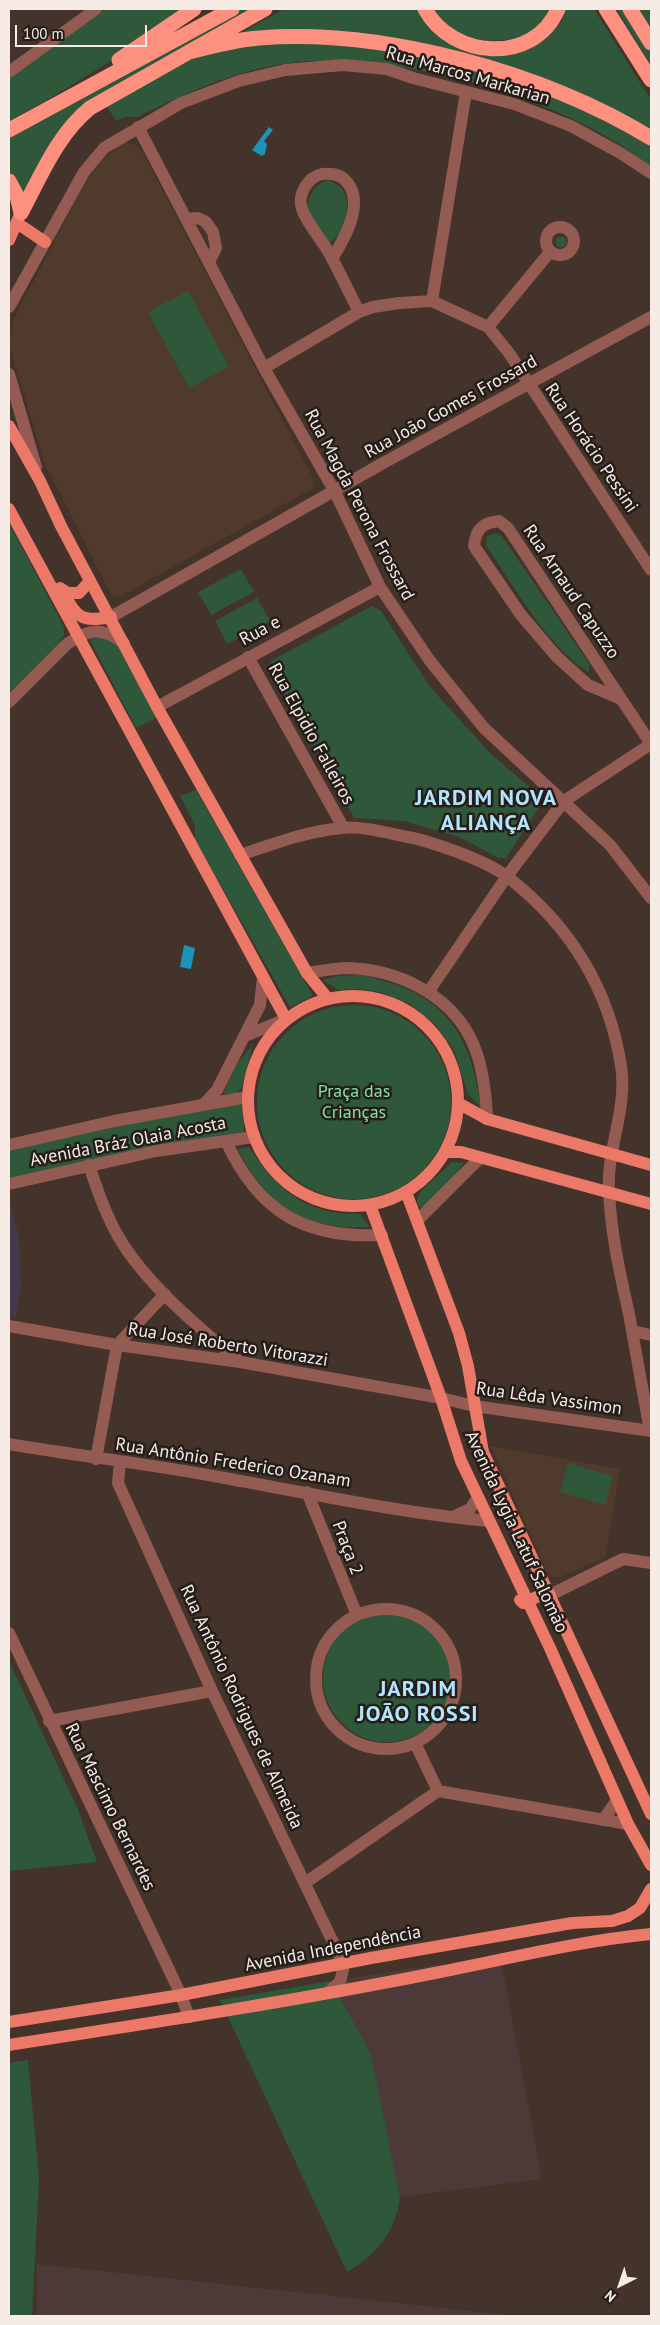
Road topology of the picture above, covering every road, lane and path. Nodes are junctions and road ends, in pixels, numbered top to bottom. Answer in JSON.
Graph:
{"nodes":[{"id":1,"x":96,"y":9,"type":"edge"},
{"id":2,"x":194,"y":9,"type":"edge"},
{"id":3,"x":232,"y":9,"type":"edge"},
{"id":4,"x":265,"y":9,"type":"edge"},
{"id":5,"x":425,"y":9,"type":"edge"},
{"id":6,"x":558,"y":9,"type":"edge"},
{"id":7,"x":606,"y":9,"type":"edge"},
{"id":8,"x":630,"y":9,"type":"edge"},
{"id":9,"x":651,"y":43,"type":"edge"},
{"id":10,"x":189,"y":52,"type":"junction"},
{"id":11,"x":9,"y":72,"type":"edge"},
{"id":12,"x":651,"y":80,"type":"edge"},
{"id":13,"x":466,"y":92,"type":"junction"},
{"id":14,"x":56,"y":106,"type":"junction"},
{"id":15,"x":138,"y":128,"type":"junction"},
{"id":16,"x":9,"y":130,"type":"edge"},
{"id":17,"x":651,"y":138,"type":"edge"},
{"id":18,"x":651,"y":173,"type":"edge"},
{"id":19,"x":9,"y":181,"type":"edge"},
{"id":20,"x":19,"y":218,"type":"junction"},
{"id":21,"x":186,"y":219,"type":"junction"},
{"id":22,"x":9,"y":240,"type":"edge"},
{"id":23,"x":44,"y":242,"type":"junction"},
{"id":24,"x":550,"y":252,"type":"dead end"},
{"id":25,"x":332,"y":259,"type":"junction"},
{"id":26,"x":209,"y":262,"type":"junction"},
{"id":27,"x":432,"y":301,"type":"junction"},
{"id":28,"x":9,"y":307,"type":"edge"},
{"id":29,"x":359,"y":312,"type":"junction"},
{"id":30,"x":651,"y":317,"type":"edge"},
{"id":31,"x":488,"y":327,"type":"junction"},
{"id":32,"x":264,"y":368,"type":"junction"},
{"id":33,"x":9,"y":374,"type":"edge"},
{"id":34,"x":528,"y":385,"type":"junction"},
{"id":35,"x":9,"y":426,"type":"edge"},
{"id":36,"x":40,"y":482,"type":"junction"},
{"id":37,"x":334,"y":492,"type":"junction"},
{"id":38,"x":9,"y":509,"type":"edge"},
{"id":39,"x":40,"y":563,"type":"junction"},
{"id":40,"x":651,"y":570,"type":"edge"},
{"id":41,"x":90,"y":581,"type":"junction"},
{"id":42,"x":380,"y":587,"type":"junction"},
{"id":43,"x":60,"y":588,"type":"junction"},
{"id":44,"x":111,"y":617,"type":"junction"},
{"id":45,"x":77,"y":636,"type":"junction"},
{"id":46,"x":124,"y":643,"type":"junction"},
{"id":47,"x":248,"y":657,"type":"junction"},
{"id":48,"x":620,"y":690,"type":"junction"},
{"id":49,"x":9,"y":702,"type":"edge"},
{"id":50,"x":157,"y":707,"type":"junction"},
{"id":51,"x":651,"y":744,"type":"edge"},
{"id":52,"x":564,"y":801,"type":"junction"},
{"id":53,"x":343,"y":827,"type":"junction"},
{"id":54,"x":240,"y":855,"type":"junction"},
{"id":55,"x":507,"y":876,"type":"junction"},
{"id":56,"x":651,"y":898,"type":"edge"},
{"id":57,"x":307,"y":973,"type":"junction"},
{"id":58,"x":263,"y":977,"type":"junction"},
{"id":59,"x":429,"y":991,"type":"junction"},
{"id":60,"x":328,"y":999,"type":"junction"},
{"id":61,"x":286,"y":1019,"type":"junction"},
{"id":62,"x":245,"y":1036,"type":"junction"},
{"id":63,"x":247,"y":1097,"type":"junction"},
{"id":64,"x":458,"y":1102,"type":"junction"},
{"id":65,"x":205,"y":1103,"type":"junction"},
{"id":66,"x":487,"y":1119,"type":"junction"},
{"id":67,"x":254,"y":1137,"type":"junction"},
{"id":68,"x":226,"y":1142,"type":"junction"},
{"id":69,"x":9,"y":1145,"type":"edge"},
{"id":70,"x":445,"y":1152,"type":"junction"},
{"id":71,"x":613,"y":1154,"type":"junction"},
{"id":72,"x":480,"y":1158,"type":"junction"},
{"id":73,"x":89,"y":1164,"type":"junction"},
{"id":74,"x":651,"y":1165,"type":"edge"},
{"id":75,"x":9,"y":1184,"type":"edge"},
{"id":76,"x":406,"y":1192,"type":"junction"},
{"id":77,"x":609,"y":1192,"type":"junction"},
{"id":78,"x":651,"y":1204,"type":"edge"},
{"id":79,"x":370,"y":1205,"type":"junction"},
{"id":80,"x":417,"y":1221,"type":"junction"},
{"id":81,"x":382,"y":1235,"type":"junction"},
{"id":82,"x":165,"y":1294,"type":"junction"},
{"id":83,"x":9,"y":1326,"type":"edge"},
{"id":84,"x":632,"y":1331,"type":"junction"},
{"id":85,"x":651,"y":1334,"type":"edge"},
{"id":86,"x":117,"y":1345,"type":"junction"},
{"id":87,"x":240,"y":1362,"type":"junction"},
{"id":88,"x":441,"y":1398,"type":"junction"},
{"id":89,"x":474,"y":1406,"type":"junction"},
{"id":90,"x":651,"y":1431,"type":"edge"},
{"id":91,"x":9,"y":1444,"type":"edge"},
{"id":92,"x":96,"y":1459,"type":"junction"},
{"id":93,"x":120,"y":1461,"type":"junction"},
{"id":94,"x":307,"y":1492,"type":"junction"},
{"id":95,"x":478,"y":1497,"type":"junction"},
{"id":96,"x":451,"y":1517,"type":"junction"},
{"id":97,"x":489,"y":1521,"type":"junction"},
{"id":98,"x":651,"y":1563,"type":"edge"},
{"id":99,"x":550,"y":1595,"type":"junction"},
{"id":100,"x":527,"y":1601,"type":"junction"},
{"id":101,"x":357,"y":1615,"type":"junction"},
{"id":102,"x":9,"y":1632,"type":"edge"},
{"id":103,"x":212,"y":1690,"type":"junction"},
{"id":104,"x":49,"y":1722,"type":"junction"},
{"id":105,"x":414,"y":1743,"type":"junction"},
{"id":106,"x":438,"y":1791,"type":"junction"},
{"id":107,"x":647,"y":1795,"type":"edge"},
{"id":108,"x":617,"y":1800,"type":"junction"},
{"id":109,"x":651,"y":1814,"type":"edge"},
{"id":110,"x":603,"y":1820,"type":"junction"},
{"id":111,"x":628,"y":1824,"type":"junction"},
{"id":112,"x":651,"y":1865,"type":"edge"},
{"id":113,"x":305,"y":1883,"type":"junction"},
{"id":114,"x":651,"y":1889,"type":"edge"},
{"id":115,"x":651,"y":1934,"type":"edge"},
{"id":116,"x":344,"y":1965,"type":"junction"},
{"id":117,"x":328,"y":1992,"type":"junction"},
{"id":118,"x":182,"y":1995,"type":"junction"},
{"id":119,"x":188,"y":2017,"type":"junction"},
{"id":120,"x":9,"y":2022,"type":"edge"},
{"id":121,"x":9,"y":2044,"type":"edge"}],
"edges":[{"from":1,"to":11,"type":"street"},
{"from":2,"to":14,"type":"highway"},
{"from":3,"to":14,"type":"highway"},
{"from":4,"to":10,"type":"highway"},
{"from":5,"to":6,"type":"highway"},
{"from":7,"to":12,"type":"highway"},
{"from":8,"to":9,"type":"highway"},
{"from":10,"to":17,"type":"highway"},
{"from":10,"to":20,"type":"highway"},
{"from":13,"to":15,"type":"street","name":"Rua Marcos Markarian"},
{"from":13,"to":18,"type":"street","name":"Rua Marcos Markarian"},
{"from":13,"to":27,"type":"street"},
{"from":14,"to":16,"type":"highway"},
{"from":15,"to":21,"type":"street","name":"Rua Magda Perona Frossard"},
{"from":15,"to":23,"type":"street","name":"Rua Marcos Markarian"},
{"from":19,"to":20,"type":"highway"},
{"from":20,"to":22,"type":"main road"},
{"from":20,"to":23,"type":"main road"},
{"from":21,"to":26,"type":"street","name":"Rua Magda Perona Frossard"},
{"from":21,"to":26,"type":"street"},
{"from":23,"to":28,"type":"street","name":"Rua Marcos Markarian"},
{"from":24,"to":31,"type":"street"},
{"from":25,"to":25,"type":"street"},
{"from":25,"to":29,"type":"street"},
{"from":26,"to":32,"type":"street","name":"Rua Magda Perona Frossard"},
{"from":27,"to":29,"type":"street"},
{"from":27,"to":31,"type":"street","name":"Rua Horácio Pessini"},
{"from":29,"to":32,"type":"street"},
{"from":30,"to":34,"type":"street","name":"Rua João Gomes Frossard"},
{"from":31,"to":34,"type":"street","name":"Rua Horácio Pessini"},
{"from":32,"to":37,"type":"street","name":"Rua Magda Perona Frossard"},
{"from":33,"to":36,"type":"street"},
{"from":34,"to":37,"type":"street","name":"Rua João Gomes Frossard"},
{"from":34,"to":40,"type":"street","name":"Rua Horácio Pessini"},
{"from":35,"to":36,"type":"main road"},
{"from":36,"to":41,"type":"main road"},
{"from":37,"to":42,"type":"street","name":"Rua Magda Perona Frossard"},
{"from":37,"to":44,"type":"street","name":"Rua João Gomes Frossard"},
{"from":38,"to":39,"type":"main road"},
{"from":39,"to":43,"type":"main road"},
{"from":39,"to":45,"type":"main road"},
{"from":41,"to":43,"type":"main road"},
{"from":41,"to":44,"type":"main road"},
{"from":42,"to":47,"type":"street","name":"Rua e"},
{"from":42,"to":52,"type":"street","name":"Rua Magda Perona Frossard"},
{"from":43,"to":44,"type":"main road"},
{"from":44,"to":46,"type":"main road"},
{"from":45,"to":46,"type":"street"},
{"from":45,"to":49,"type":"street"},
{"from":45,"to":58,"type":"main road"},
{"from":46,"to":50,"type":"main road"},
{"from":47,"to":50,"type":"street","name":"Rua e"},
{"from":47,"to":53,"type":"street","name":"Rua Elpidio Falleiros"},
{"from":48,"to":48,"type":"street","name":"Rua Arnaud Capuzzo"},
{"from":48,"to":51,"type":"street","name":"Rua Arnaud Capuzzo"},
{"from":50,"to":54,"type":"main road"},
{"from":51,"to":52,"type":"street"},
{"from":52,"to":55,"type":"street"},
{"from":52,"to":56,"type":"street","name":"Rua Magda Perona Frossard"},
{"from":53,"to":54,"type":"street"},
{"from":53,"to":55,"type":"street"},
{"from":54,"to":57,"type":"main road"},
{"from":55,"to":59,"type":"street"},
{"from":55,"to":71,"type":"street"},
{"from":57,"to":59,"type":"street"},
{"from":57,"to":60,"type":"main road"},
{"from":58,"to":61,"type":"main road"},
{"from":58,"to":62,"type":"street"},
{"from":59,"to":66,"type":"street"},
{"from":60,"to":61,"type":"main road"},
{"from":60,"to":64,"type":"main road"},
{"from":61,"to":62,"type":"street"},
{"from":61,"to":63,"type":"main road"},
{"from":62,"to":65,"type":"street"},
{"from":63,"to":65,"type":"street","name":"Avenida Bráz Olaia Acosta"},
{"from":63,"to":67,"type":"main road"},
{"from":64,"to":66,"type":"main road"},
{"from":64,"to":70,"type":"main road"},
{"from":65,"to":69,"type":"street","name":"Avenida Bráz Olaia Acosta"},
{"from":66,"to":71,"type":"main road"},
{"from":67,"to":68,"type":"street","name":"Avenida Bráz Olaia Acosta"},
{"from":67,"to":79,"type":"main road"},
{"from":68,"to":73,"type":"street","name":"Avenida Bráz Olaia Acosta"},
{"from":68,"to":81,"type":"street"},
{"from":70,"to":72,"type":"main road"},
{"from":70,"to":76,"type":"main road"},
{"from":71,"to":74,"type":"main road"},
{"from":71,"to":77,"type":"street"},
{"from":72,"to":77,"type":"main road"},
{"from":72,"to":80,"type":"street"},
{"from":73,"to":75,"type":"street","name":"Avenida Bráz Olaia Acosta"},
{"from":73,"to":82,"type":"street"},
{"from":76,"to":79,"type":"main road"},
{"from":76,"to":80,"type":"main road","name":"Avenida Lygia Latuf Salomão"},
{"from":77,"to":78,"type":"main road"},
{"from":77,"to":84,"type":"street"},
{"from":79,"to":81,"type":"main road","name":"Avenida Lygia Latuf Salomão"},
{"from":80,"to":89,"type":"main road","name":"Avenida Lygia Latuf Salomão"},
{"from":81,"to":88,"type":"main road","name":"Avenida Lygia Latuf Salomão"},
{"from":82,"to":86,"type":"street"},
{"from":82,"to":87,"type":"street"},
{"from":83,"to":86,"type":"street","name":"Rua José Roberto Vitorazzi"},
{"from":84,"to":85,"type":"street"},
{"from":84,"to":90,"type":"street"},
{"from":86,"to":87,"type":"street","name":"Rua José Roberto Vitorazzi"},
{"from":86,"to":92,"type":"street"},
{"from":87,"to":88,"type":"street","name":"Rua José Roberto Vitorazzi"},
{"from":88,"to":89,"type":"street","name":"Rua Lêda Vassimon"},
{"from":88,"to":95,"type":"main road","name":"Avenida Lygia Latuf Salomão"},
{"from":89,"to":90,"type":"street","name":"Rua Lêda Vassimon"},
{"from":89,"to":99,"type":"main road","name":"Avenida Lygia Latuf Salomão"},
{"from":91,"to":92,"type":"street","name":"Rua Antônio Frederico Ozanam"},
{"from":92,"to":93,"type":"street","name":"Rua Antônio Frederico Ozanam"},
{"from":93,"to":94,"type":"street","name":"Rua Antônio Frederico Ozanam"},
{"from":93,"to":103,"type":"street","name":"Rua Antônio Rodrigues de Almeida"},
{"from":94,"to":96,"type":"street","name":"Rua Antônio Frederico Ozanam"},
{"from":94,"to":101,"type":"street","name":"Praça 2"},
{"from":95,"to":96,"type":"street"},
{"from":95,"to":97,"type":"main road","name":"Avenida Lygia Latuf Salomão"},
{"from":96,"to":97,"type":"street","name":"Rua Antônio Frederico Ozanam"},
{"from":97,"to":100,"type":"main road","name":"Avenida Lygia Latuf Salomão"},
{"from":98,"to":99,"type":"street"},
{"from":99,"to":100,"type":"main road"},
{"from":99,"to":107,"type":"main road","name":"Avenida Lygia Latuf Salomão"},
{"from":100,"to":108,"type":"main road","name":"Avenida Lygia Latuf Salomão"},
{"from":101,"to":105,"type":"street"},
{"from":101,"to":105,"type":"street"},
{"from":102,"to":104,"type":"street","name":"Rua Mascimo Bernardes"},
{"from":103,"to":104,"type":"street"},
{"from":103,"to":113,"type":"street","name":"Rua Antônio Rodrigues de Almeida"},
{"from":104,"to":118,"type":"street","name":"Rua Mascimo Bernardes"},
{"from":105,"to":106,"type":"street"},
{"from":106,"to":110,"type":"street"},
{"from":106,"to":113,"type":"street"},
{"from":107,"to":109,"type":"main road","name":"Avenida Lygia Latuf Salomão"},
{"from":108,"to":110,"type":"street"},
{"from":108,"to":111,"type":"main road","name":"Avenida Lygia Latuf Salomão"},
{"from":110,"to":111,"type":"street"},
{"from":111,"to":112,"type":"main road","name":"Avenida Lygia Latuf Salomão"},
{"from":113,"to":116,"type":"street","name":"Rua Antônio Rodrigues de Almeida"},
{"from":114,"to":116,"type":"main road","name":"Avenida Independência"},
{"from":115,"to":117,"type":"main road"},
{"from":116,"to":117,"type":"street"},
{"from":116,"to":118,"type":"main road","name":"Avenida Independência"},
{"from":117,"to":119,"type":"main road"},
{"from":118,"to":119,"type":"street","name":"Rua Mascimo Bernardes"},
{"from":118,"to":120,"type":"main road","name":"Avenida Independência"},
{"from":119,"to":121,"type":"main road"}]}
